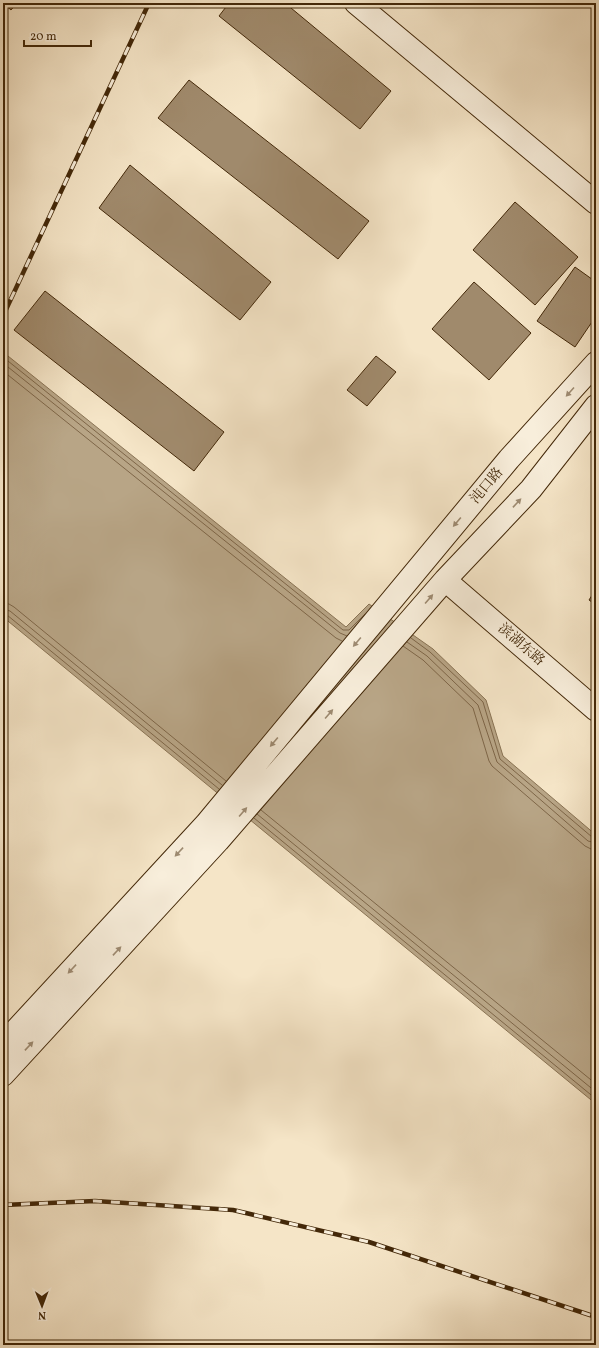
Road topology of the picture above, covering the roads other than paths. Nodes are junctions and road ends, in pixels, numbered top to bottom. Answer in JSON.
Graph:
{"nodes":[{"id":1,"x":356,"y":3,"type":"edge"},
{"id":2,"x":596,"y":203,"type":"edge"},
{"id":3,"x":596,"y":363,"type":"edge"},
{"id":4,"x":596,"y":406,"type":"edge"},
{"id":5,"x":445,"y":580,"type":"junction"},
{"id":6,"x":596,"y":710,"type":"edge"},
{"id":7,"x":3,"y":1044,"type":"edge"},
{"id":8,"x":3,"y":1075,"type":"edge"}],
"edges":[{"from":1,"to":2,"type":"main road"},
{"from":3,"to":7,"type":"main road","name":"沌口路","one_way":true},
{"from":5,"to":4,"type":"main road","one_way":true},
{"from":5,"to":6,"type":"main road","name":"滨湖东路"},
{"from":8,"to":5,"type":"main road","one_way":true}]}
